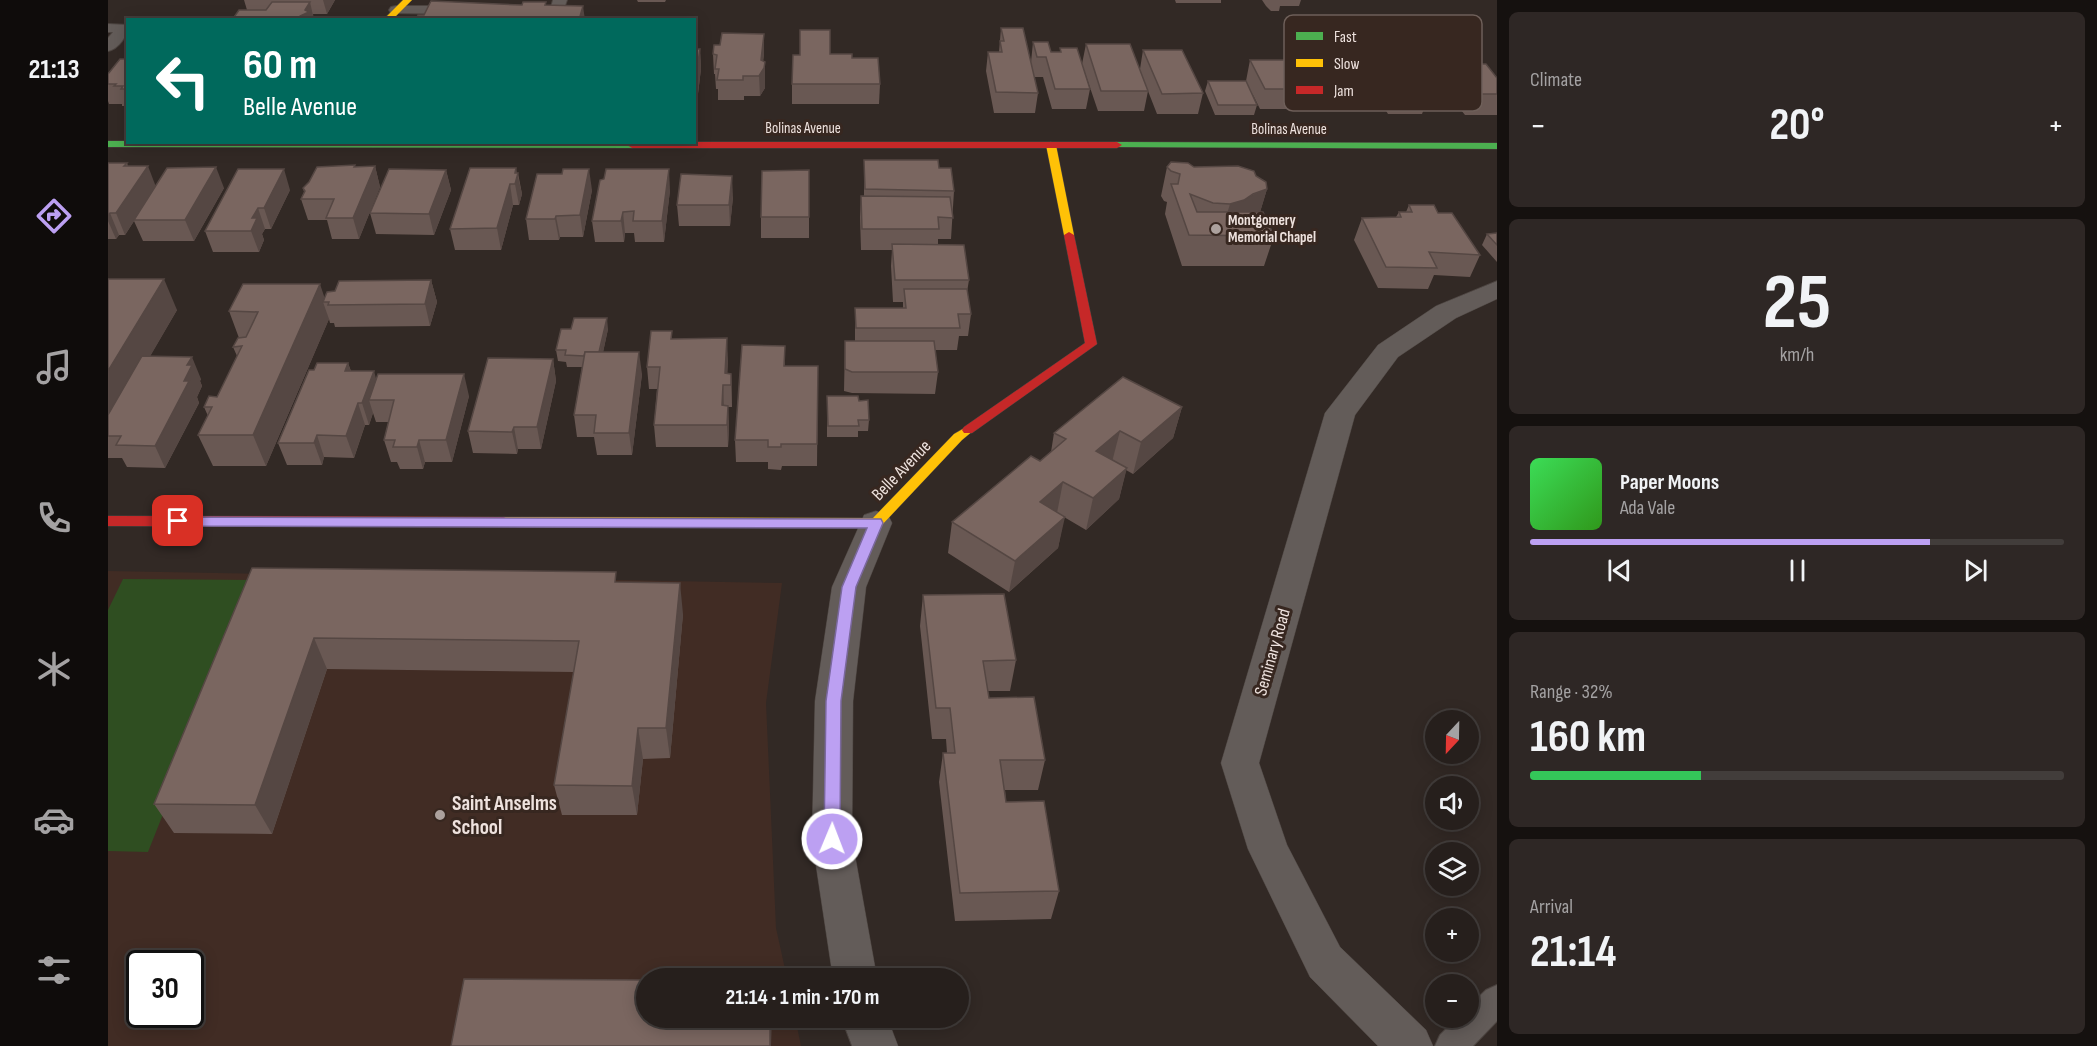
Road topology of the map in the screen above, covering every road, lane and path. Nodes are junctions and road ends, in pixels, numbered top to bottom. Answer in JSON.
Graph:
{"nodes":[{"id":1,"x":408,"y":0,"type":"edge"},
{"id":2,"x":560,"y":0,"type":"edge"},
{"id":3,"x":477,"y":10,"type":"edge"},
{"id":4,"x":523,"y":11,"type":"edge"},
{"id":5,"x":392,"y":15,"type":"edge"},
{"id":6,"x":108,"y":28,"type":"edge"},
{"id":7,"x":108,"y":47,"type":"edge"},
{"id":8,"x":108,"y":144,"type":"edge"},
{"id":9,"x":126,"y":144,"type":"edge"},
{"id":10,"x":685,"y":144,"type":"edge"},
{"id":11,"x":1051,"y":145,"type":"junction"},
{"id":12,"x":1497,"y":147,"type":"edge"},
{"id":13,"x":1497,"y":289,"type":"edge"},
{"id":14,"x":108,"y":521,"type":"edge"},
{"id":15,"x":876,"y":523,"type":"junction"},
{"id":16,"x":853,"y":968,"type":"edge"},
{"id":17,"x":1497,"y":1000,"type":"edge"},
{"id":18,"x":868,"y":1028,"type":"edge"},
{"id":19,"x":875,"y":1046,"type":"edge"},
{"id":20,"x":1410,"y":1046,"type":"edge"},
{"id":21,"x":1451,"y":1046,"type":"edge"}],
"edges":[{"from":1,"to":5,"type":"street"},
{"from":2,"to":4,"type":"lane"},
{"from":3,"to":5,"type":"lane"},
{"from":6,"to":7,"type":"lane"},
{"from":8,"to":9,"type":"street","name":"Bolinas Avenue"},
{"from":10,"to":11,"type":"street","name":"Bolinas Avenue"},
{"from":11,"to":12,"type":"street","name":"Bolinas Avenue"},
{"from":11,"to":15,"type":"street","name":"Belle Avenue"},
{"from":13,"to":20,"type":"street","name":"Seminary Road"},
{"from":14,"to":15,"type":"street","name":"Belle Avenue"},
{"from":15,"to":16,"type":"street"},
{"from":17,"to":21,"type":"lane"},
{"from":18,"to":19,"type":"street"}]}
